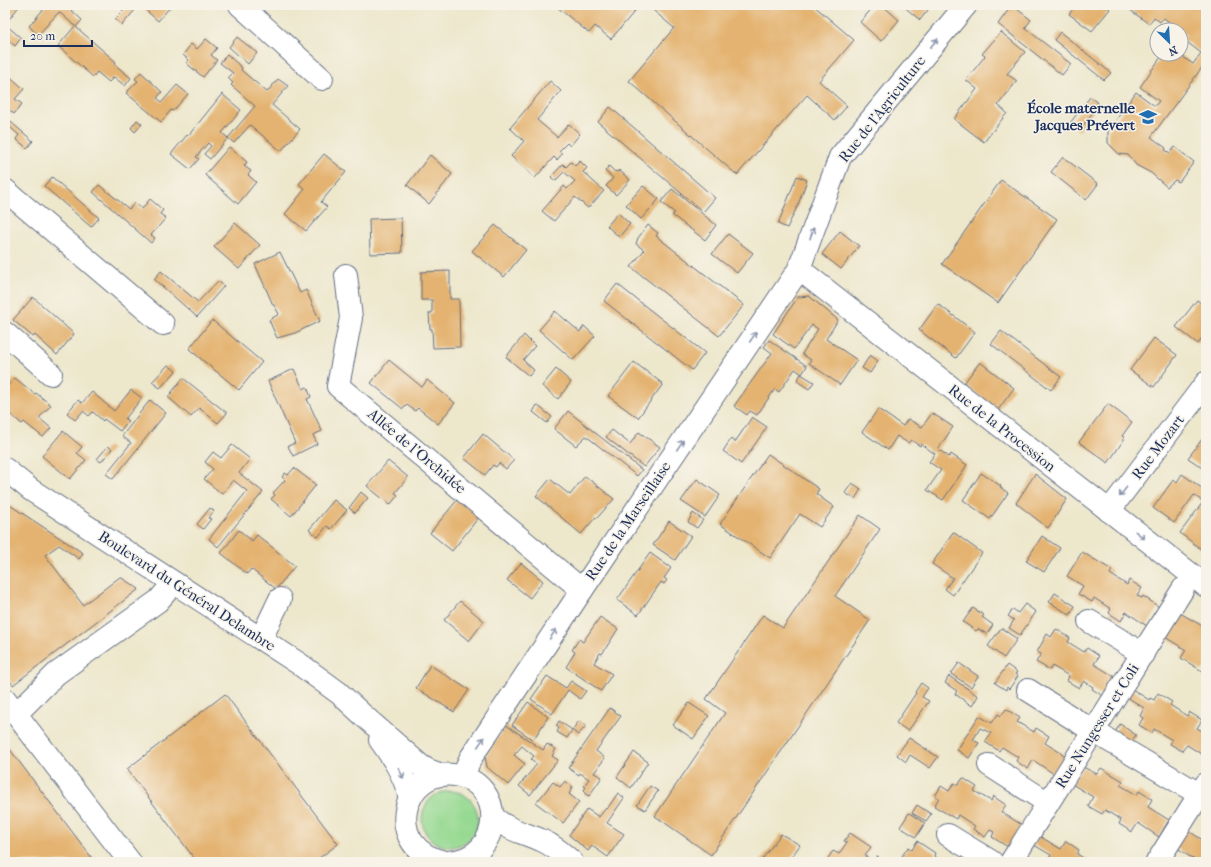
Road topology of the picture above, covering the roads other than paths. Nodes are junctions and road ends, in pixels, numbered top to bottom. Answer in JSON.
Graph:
{"nodes":[{"id":1,"x":240,"y":5,"type":"edge"},
{"id":2,"x":966,"y":5,"type":"edge"},
{"id":3,"x":322,"y":79,"type":"dead end"},
{"id":4,"x":5,"y":190,"type":"edge"},
{"id":5,"x":799,"y":269,"type":"junction"},
{"id":6,"x":346,"y":275,"type":"dead end"},
{"id":7,"x":163,"y":324,"type":"dead end"},
{"id":8,"x":5,"y":333,"type":"edge"},
{"id":9,"x":51,"y":374,"type":"dead end"},
{"id":10,"x":1206,"y":383,"type":"edge"},
{"id":11,"x":5,"y":469,"type":"edge"},
{"id":12,"x":1109,"y":511,"type":"junction"},
{"id":13,"x":174,"y":583,"type":"junction"},
{"id":14,"x":1194,"y":584,"type":"edge"},
{"id":15,"x":582,"y":590,"type":"junction"},
{"id":16,"x":280,"y":600,"type":"dead end"},
{"id":17,"x":1089,"y":621,"type":"dead end"},
{"id":18,"x":261,"y":639,"type":"junction"},
{"id":19,"x":1142,"y":654,"type":"junction"},
{"id":20,"x":1028,"y":690,"type":"dead end"},
{"id":21,"x":11,"y":707,"type":"edge"},
{"id":22,"x":365,"y":717,"type":"junction"},
{"id":23,"x":1094,"y":731,"type":"junction"},
{"id":24,"x":989,"y":766,"type":"dead end"},
{"id":25,"x":452,"y":776,"type":"junction"},
{"id":26,"x":1203,"y":789,"type":"edge"},
{"id":27,"x":410,"y":799,"type":"junction"},
{"id":28,"x":1048,"y":803,"type":"junction"},
{"id":29,"x":493,"y":817,"type":"junction"},
{"id":30,"x":524,"y":835,"type":"junction"},
{"id":31,"x":948,"y":835,"type":"dead end"},
{"id":32,"x":472,"y":856,"type":"edge"},
{"id":33,"x":425,"y":858,"type":"edge"},
{"id":34,"x":130,"y":862,"type":"edge"},
{"id":35,"x":447,"y":862,"type":"edge"},
{"id":36,"x":572,"y":862,"type":"edge"},
{"id":37,"x":992,"y":862,"type":"edge"},
{"id":38,"x":1011,"y":862,"type":"edge"},
{"id":39,"x":1156,"y":862,"type":"edge"}],
"edges":[{"from":1,"to":3,"type":"street"},
{"from":5,"to":2,"type":"street","name":"Rue de l'Agriculture","one_way":true},
{"from":4,"to":7,"type":"street"},
{"from":5,"to":12,"type":"street","name":"Rue de la Procession"},
{"from":15,"to":5,"type":"street","name":"Rue de la Marseillaise","one_way":true},
{"from":6,"to":15,"type":"street","name":"Allée de l'Orchidée"},
{"from":8,"to":9,"type":"street"},
{"from":10,"to":12,"type":"street","name":"Rue Mozart","one_way":true},
{"from":11,"to":13,"type":"street","name":"Boulevard du Général Delambre"},
{"from":12,"to":14,"type":"street","name":"Rue de la Procession","one_way":true},
{"from":13,"to":18,"type":"street","name":"Boulevard du Général Delambre"},
{"from":13,"to":21,"type":"street"},
{"from":14,"to":19,"type":"street","name":"Rue Nungesser et Coli"},
{"from":25,"to":15,"type":"street","name":"Rue de la Marseillaise","one_way":true},
{"from":16,"to":18,"type":"street"},
{"from":17,"to":19,"type":"street"},
{"from":18,"to":22,"type":"street","name":"Boulevard du Général Delambre"},
{"from":19,"to":23,"type":"street","name":"Rue Nungesser et Coli"},
{"from":20,"to":23,"type":"street"},
{"from":21,"to":34,"type":"street"},
{"from":22,"to":25,"type":"street","name":"Boulevard du Général Delambre"},
{"from":22,"to":27,"type":"street","name":"Boulevard du Général Delambre","one_way":true},
{"from":23,"to":26,"type":"street"},
{"from":23,"to":28,"type":"street","name":"Rue Nungesser et Coli"},
{"from":24,"to":28,"type":"street"},
{"from":25,"to":27,"type":"street"},
{"from":25,"to":29,"type":"street"},
{"from":26,"to":39,"type":"street"},
{"from":27,"to":33,"type":"street"},
{"from":28,"to":38,"type":"street","name":"Rue Nungesser et Coli"},
{"from":29,"to":30,"type":"street"},
{"from":29,"to":32,"type":"street"},
{"from":30,"to":32,"type":"street"},
{"from":30,"to":36,"type":"street"},
{"from":31,"to":37,"type":"street"},
{"from":32,"to":35,"type":"street"},
{"from":33,"to":35,"type":"street"}]}
